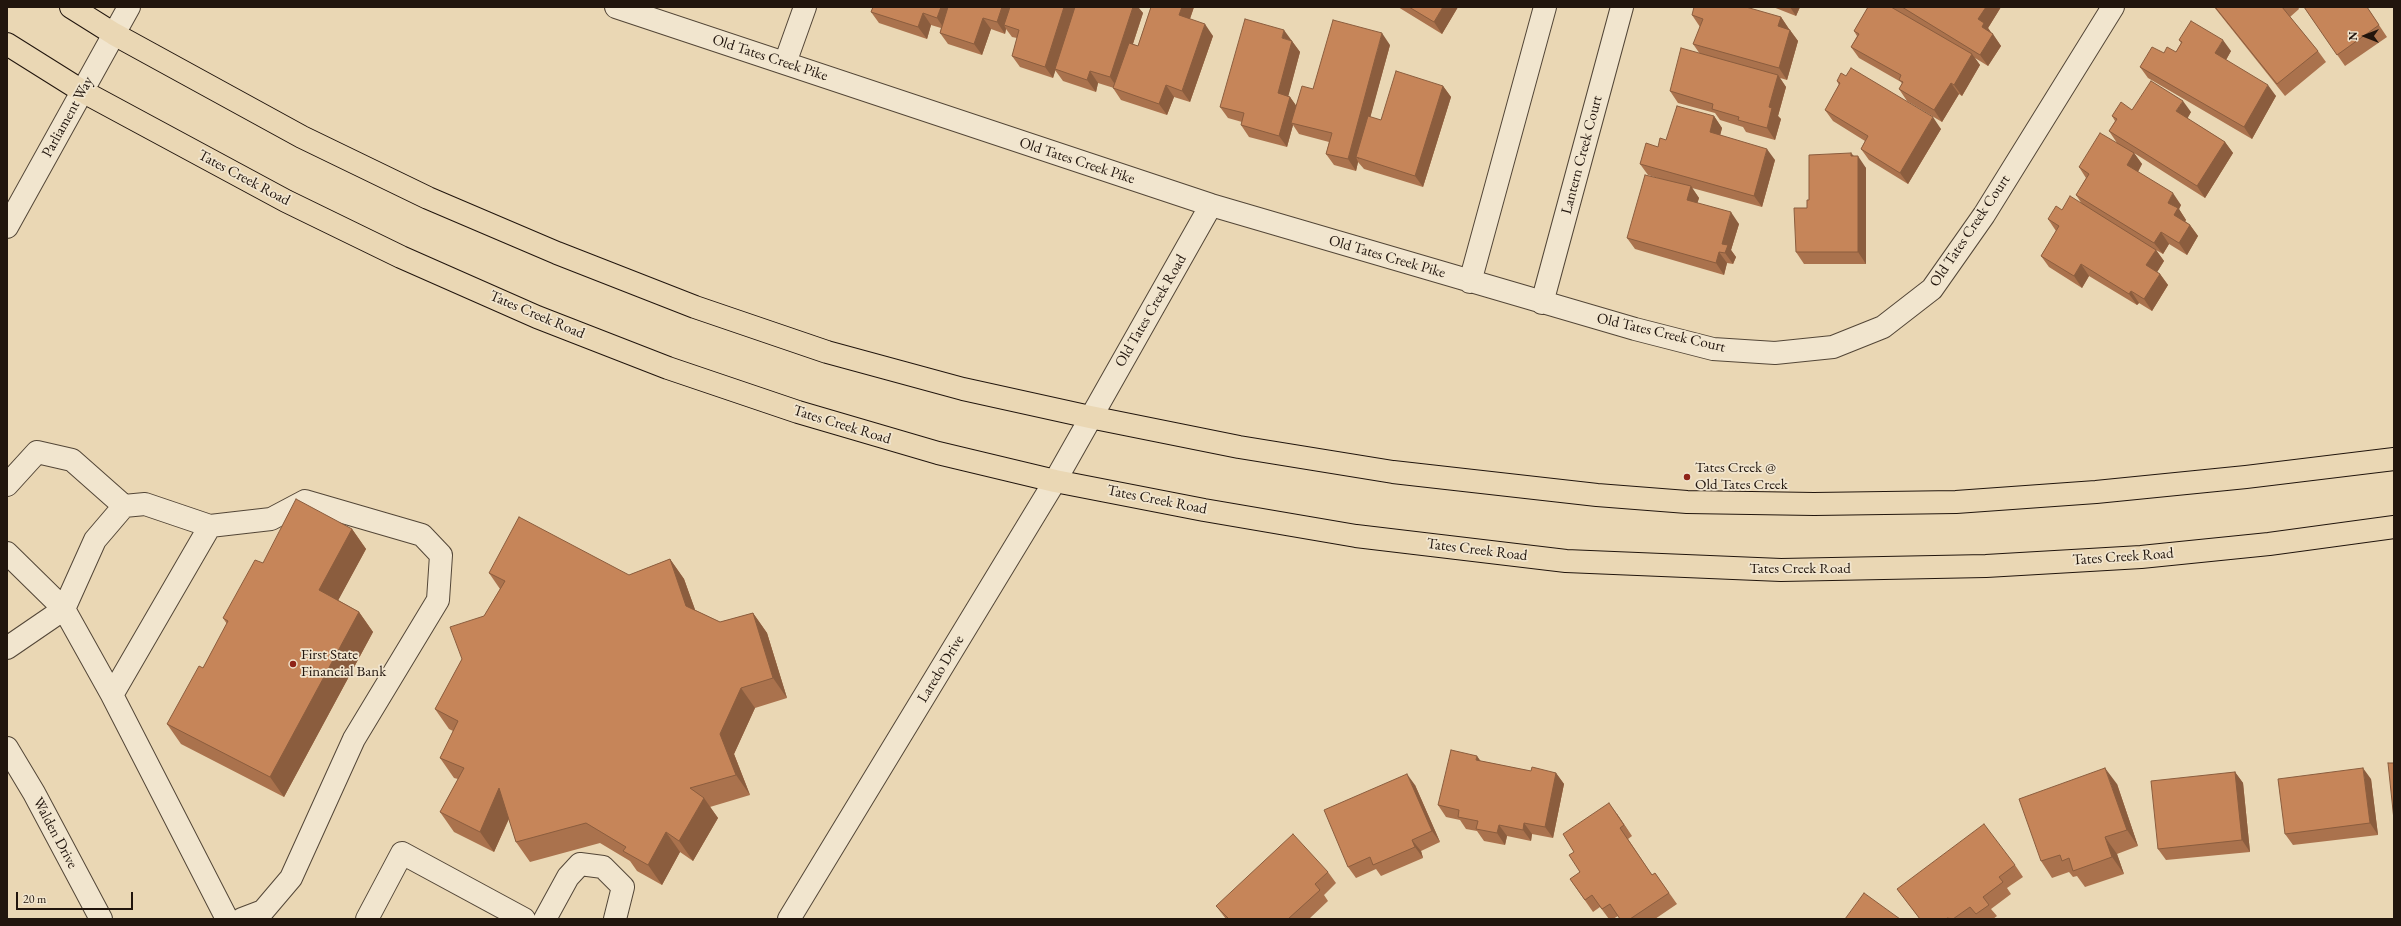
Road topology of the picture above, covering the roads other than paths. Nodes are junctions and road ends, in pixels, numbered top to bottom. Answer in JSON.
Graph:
{"nodes":[{"id":1,"x":70,"y":7,"type":"edge"},
{"id":2,"x":129,"y":7,"type":"edge"},
{"id":3,"x":616,"y":7,"type":"edge"},
{"id":4,"x":805,"y":7,"type":"edge"},
{"id":5,"x":1545,"y":7,"type":"edge"},
{"id":6,"x":1622,"y":7,"type":"edge"},
{"id":7,"x":2113,"y":7,"type":"edge"},
{"id":8,"x":114,"y":34,"type":"junction"},
{"id":9,"x":7,"y":44,"type":"edge"},
{"id":10,"x":785,"y":63,"type":"junction"},
{"id":11,"x":82,"y":90,"type":"junction"},
{"id":12,"x":1211,"y":205,"type":"junction"},
{"id":13,"x":7,"y":227,"type":"edge"},
{"id":14,"x":1470,"y":282,"type":"junction"},
{"id":15,"x":1542,"y":303,"type":"junction"},
{"id":16,"x":1090,"y":418,"type":"junction"},
{"id":17,"x":2394,"y":459,"type":"edge"},
{"id":18,"x":1055,"y":480,"type":"junction"},
{"id":19,"x":7,"y":485,"type":"edge"},
{"id":20,"x":124,"y":506,"type":"junction"},
{"id":21,"x":210,"y":526,"type":"junction"},
{"id":22,"x":2394,"y":527,"type":"edge"},
{"id":23,"x":7,"y":553,"type":"edge"},
{"id":24,"x":64,"y":609,"type":"junction"},
{"id":25,"x":7,"y":648,"type":"edge"},
{"id":26,"x":112,"y":695,"type":"junction"},
{"id":27,"x":7,"y":748,"type":"edge"},
{"id":28,"x":101,"y":919,"type":"edge"},
{"id":29,"x":227,"y":919,"type":"edge"},
{"id":30,"x":242,"y":919,"type":"edge"},
{"id":31,"x":367,"y":919,"type":"edge"},
{"id":32,"x":524,"y":919,"type":"edge"},
{"id":33,"x":545,"y":919,"type":"edge"},
{"id":34,"x":615,"y":919,"type":"edge"},
{"id":35,"x":789,"y":919,"type":"edge"}],
"edges":[{"from":1,"to":8,"type":"main road"},
{"from":2,"to":8,"type":"street","name":"Parliament Way"},
{"from":3,"to":10,"type":"street","name":"Old Tates Creek Pike"},
{"from":4,"to":10,"type":"street"},
{"from":5,"to":14,"type":"street"},
{"from":6,"to":15,"type":"street","name":"Lantern Creek Court"},
{"from":7,"to":15,"type":"street","name":"Old Tates Creek Court"},
{"from":8,"to":11,"type":"street","name":"Parliament Way"},
{"from":8,"to":16,"type":"main road"},
{"from":9,"to":11,"type":"main road","name":"Tates Creek Road"},
{"from":10,"to":12,"type":"street","name":"Old Tates Creek Pike"},
{"from":11,"to":13,"type":"street","name":"Parliament Way"},
{"from":11,"to":18,"type":"main road","name":"Tates Creek Road"},
{"from":12,"to":14,"type":"street","name":"Old Tates Creek Pike"},
{"from":12,"to":16,"type":"street","name":"Old Tates Creek Road"},
{"from":14,"to":15,"type":"street","name":"Old Tates Creek Pike"},
{"from":16,"to":17,"type":"main road"},
{"from":16,"to":18,"type":"street","name":"Laredo Drive"},
{"from":18,"to":22,"type":"main road","name":"Tates Creek Road"},
{"from":18,"to":35,"type":"street","name":"Laredo Drive"},
{"from":19,"to":20,"type":"street"},
{"from":20,"to":21,"type":"street"},
{"from":20,"to":24,"type":"street"},
{"from":21,"to":26,"type":"street"},
{"from":21,"to":30,"type":"street"},
{"from":23,"to":24,"type":"street"},
{"from":24,"to":25,"type":"street"},
{"from":24,"to":26,"type":"street"},
{"from":26,"to":29,"type":"street"},
{"from":27,"to":28,"type":"street","name":"Walden Drive"},
{"from":31,"to":32,"type":"street"},
{"from":33,"to":34,"type":"street"}]}
